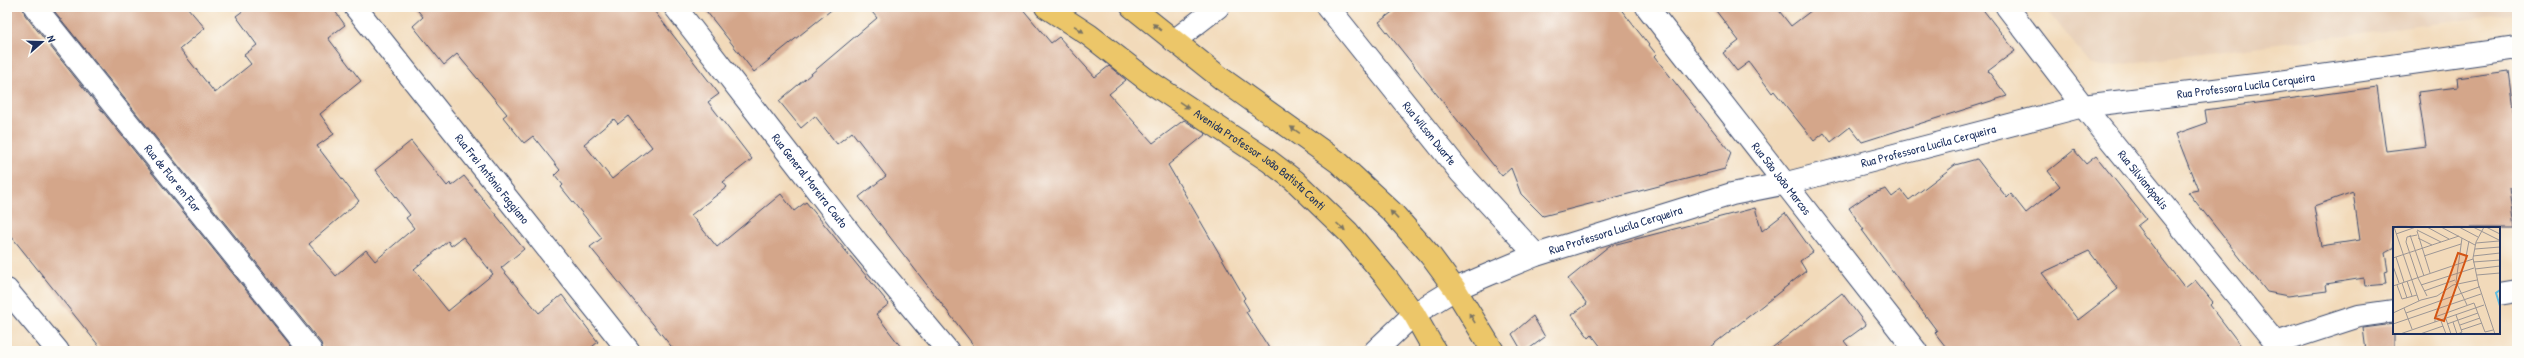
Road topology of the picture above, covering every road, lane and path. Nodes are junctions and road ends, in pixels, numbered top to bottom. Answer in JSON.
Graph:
{"nodes":[{"id":1,"x":35,"y":7,"type":"edge"},
{"id":2,"x":355,"y":7,"type":"edge"},
{"id":3,"x":675,"y":7,"type":"edge"},
{"id":4,"x":1046,"y":7,"type":"edge"},
{"id":5,"x":1132,"y":7,"type":"edge"},
{"id":6,"x":1218,"y":7,"type":"edge"},
{"id":7,"x":1328,"y":7,"type":"edge"},
{"id":8,"x":1647,"y":7,"type":"edge"},
{"id":9,"x":2006,"y":7,"type":"edge"},
{"id":10,"x":1174,"y":41,"type":"junction"},
{"id":11,"x":2517,"y":48,"type":"edge"},
{"id":12,"x":2083,"y":106,"type":"junction"},
{"id":13,"x":1787,"y":183,"type":"junction"},
{"id":14,"x":1536,"y":255,"type":"junction"},
{"id":15,"x":1455,"y":289,"type":"junction"},
{"id":16,"x":7,"y":290,"type":"edge"},
{"id":17,"x":2517,"y":291,"type":"edge"},
{"id":18,"x":2500,"y":294,"type":"edge"},
{"id":19,"x":2393,"y":311,"type":"edge"},
{"id":20,"x":1414,"y":314,"type":"junction"},
{"id":21,"x":2279,"y":347,"type":"edge"},
{"id":22,"x":58,"y":351,"type":"edge"},
{"id":23,"x":311,"y":351,"type":"edge"},
{"id":24,"x":629,"y":351,"type":"edge"},
{"id":25,"x":948,"y":351,"type":"edge"},
{"id":26,"x":1375,"y":351,"type":"edge"},
{"id":27,"x":1436,"y":351,"type":"edge"},
{"id":28,"x":1492,"y":351,"type":"edge"},
{"id":29,"x":1916,"y":351,"type":"edge"}],
"edges":[{"from":1,"to":23,"type":"street","name":"Rua de Flor em Flor"},
{"from":2,"to":24,"type":"street","name":"Rua Frei Antônio Faggiano"},
{"from":3,"to":25,"type":"street","name":"Rua General Moreira Couto"},
{"from":4,"to":20,"type":"main road","name":"Avenida Professor João Batista Conti","one_way":true},
{"from":10,"to":5,"type":"main road","one_way":true},
{"from":6,"to":10,"type":"street"},
{"from":7,"to":14,"type":"street","name":"Rua Wilson Duarte"},
{"from":8,"to":13,"type":"street","name":"Rua São João Marcos"},
{"from":9,"to":12,"type":"street","name":"Rua Silvianópolis"},
{"from":15,"to":10,"type":"main road","one_way":true},
{"from":11,"to":12,"type":"street","name":"Rua Professora Lucila Cerqueira"},
{"from":12,"to":13,"type":"street","name":"Rua Professora Lucila Cerqueira"},
{"from":12,"to":21,"type":"street","name":"Rua Silvianópolis"},
{"from":13,"to":14,"type":"street","name":"Rua Professora Lucila Cerqueira"},
{"from":13,"to":29,"type":"street","name":"Rua São João Marcos"},
{"from":14,"to":15,"type":"street","name":"Rua Professora Lucila Cerqueira"},
{"from":15,"to":20,"type":"street","name":"Rua Professora Lucila Cerqueira"},
{"from":28,"to":15,"type":"main road","one_way":true},
{"from":16,"to":22,"type":"street"},
{"from":17,"to":18,"type":"street"},
{"from":19,"to":21,"type":"street"},
{"from":20,"to":26,"type":"street","name":"Rua Professora Lucila Cerqueira"},
{"from":20,"to":27,"type":"main road","name":"Avenida Professor João Batista Conti"}]}
